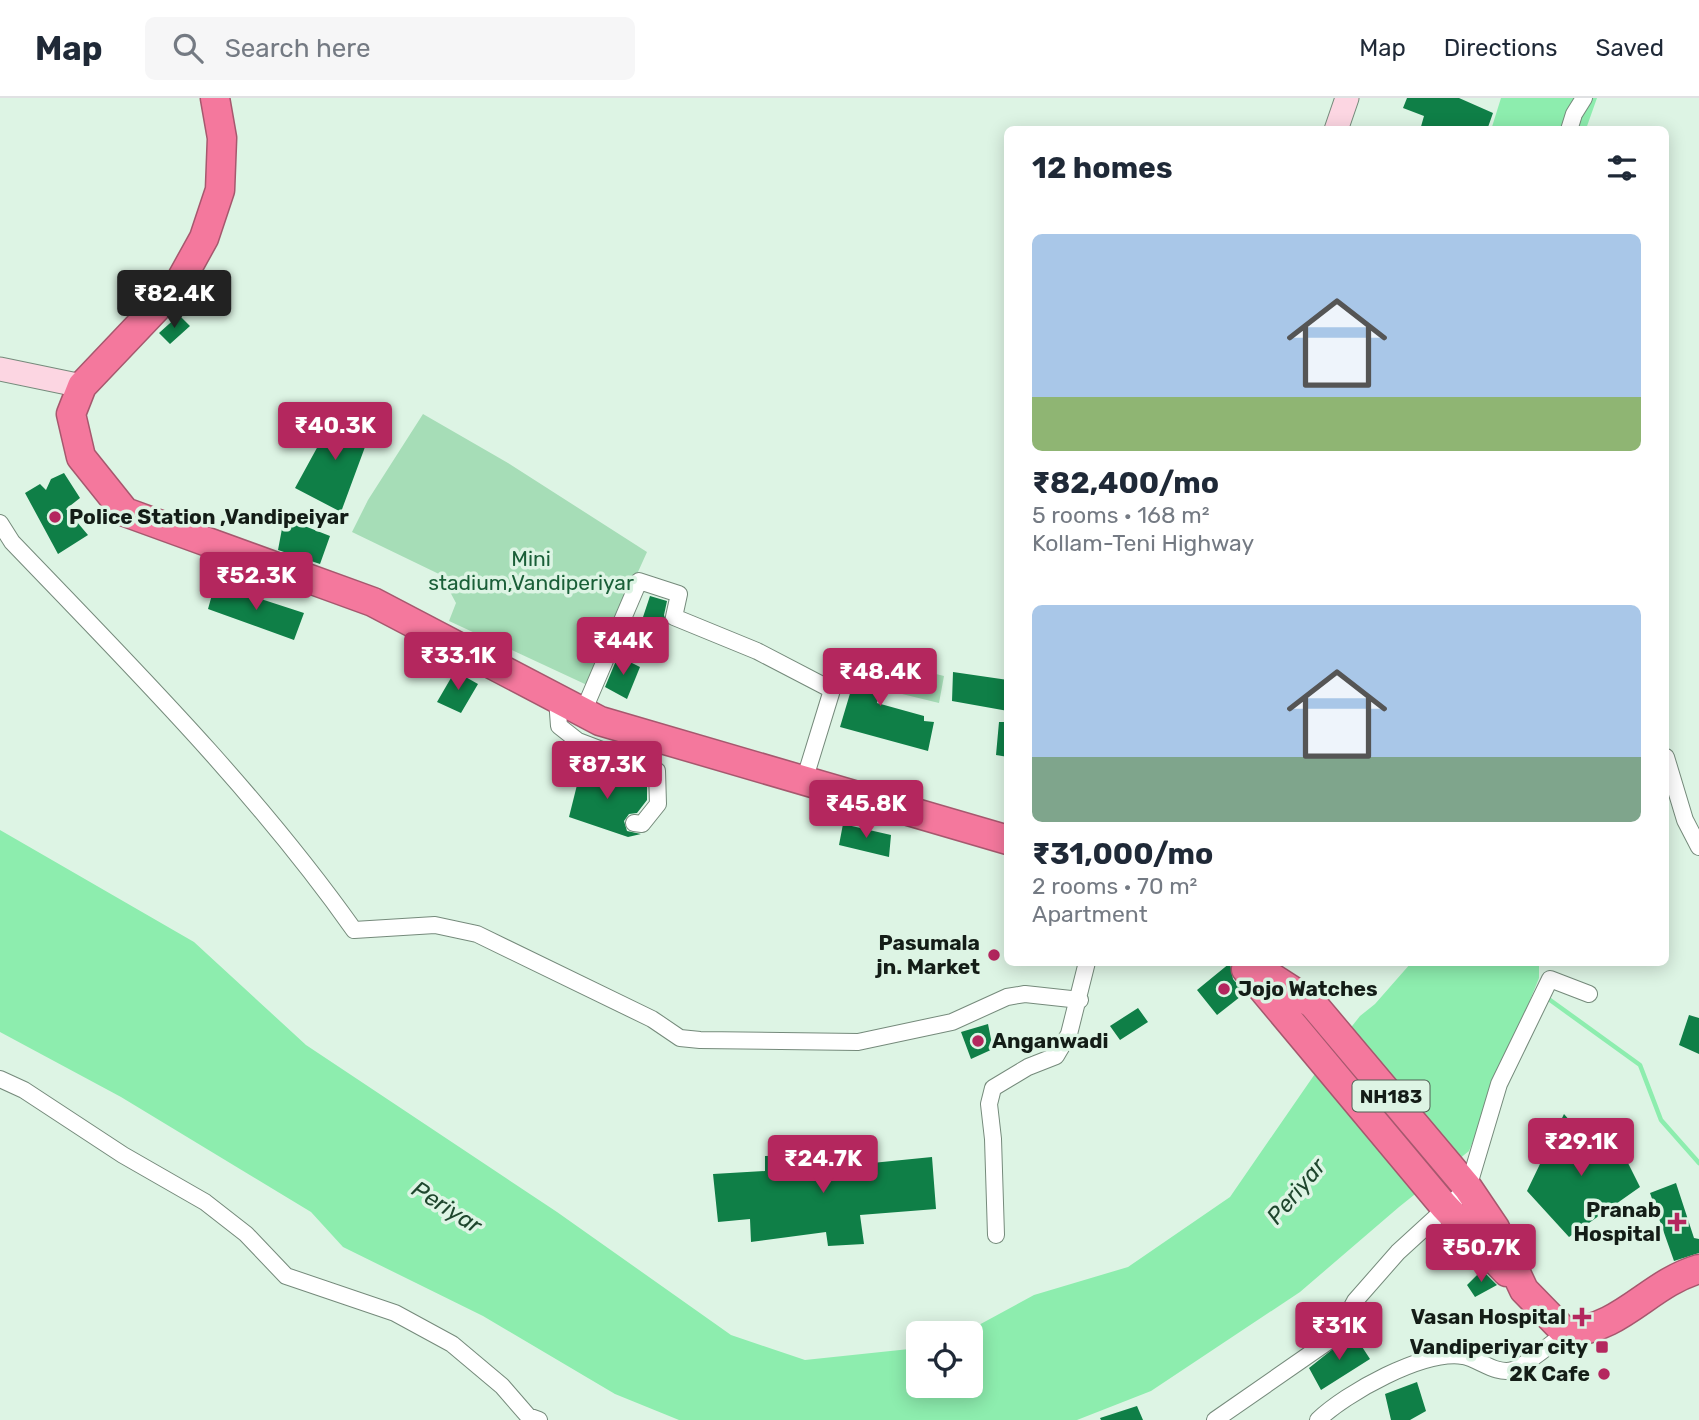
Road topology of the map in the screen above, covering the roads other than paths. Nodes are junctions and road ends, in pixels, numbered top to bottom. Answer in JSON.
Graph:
{"nodes":[{"id":1,"x":215,"y":98,"type":"edge"},
{"id":2,"x":1347,"y":98,"type":"edge"},
{"id":3,"x":1584,"y":98,"type":"edge"},
{"id":4,"x":1337,"y":126,"type":"edge"},
{"id":5,"x":1571,"y":126,"type":"edge"},
{"id":6,"x":0,"y":369,"type":"edge"},
{"id":7,"x":82,"y":386,"type":"junction"},
{"id":8,"x":0,"y":523,"type":"edge"},
{"id":9,"x":557,"y":699,"type":"junction"},
{"id":10,"x":583,"y":712,"type":"junction"},
{"id":11,"x":1669,"y":767,"type":"edge"},
{"id":12,"x":804,"y":781,"type":"junction"},
{"id":13,"x":634,"y":823,"type":"dead end"},
{"id":14,"x":1004,"y":839,"type":"edge"},
{"id":15,"x":1699,"y":847,"type":"edge"},
{"id":16,"x":1086,"y":966,"type":"edge"},
{"id":17,"x":1243,"y":966,"type":"edge"},
{"id":18,"x":1254,"y":966,"type":"edge"},
{"id":19,"x":1590,"y":994,"type":"dead end"},
{"id":20,"x":1080,"y":1000,"type":"junction"},
{"id":21,"x":0,"y":1079,"type":"edge"},
{"id":22,"x":1468,"y":1188,"type":"junction"},
{"id":23,"x":1444,"y":1206,"type":"junction"},
{"id":24,"x":996,"y":1235,"type":"dead end"},
{"id":25,"x":1699,"y":1269,"type":"edge"},
{"id":26,"x":1524,"y":1290,"type":"junction"},
{"id":27,"x":1566,"y":1333,"type":"junction"},
{"id":28,"x":539,"y":1420,"type":"edge"},
{"id":29,"x":1215,"y":1420,"type":"edge"},
{"id":30,"x":1318,"y":1420,"type":"edge"}],
"edges":[{"from":1,"to":7,"type":"highway"},
{"from":2,"to":4,"type":"main road"},
{"from":3,"to":5,"type":"street"},
{"from":6,"to":7,"type":"main road"},
{"from":7,"to":9,"type":"highway"},
{"from":8,"to":20,"type":"street"},
{"from":9,"to":10,"type":"highway"},
{"from":9,"to":13,"type":"street"},
{"from":10,"to":12,"type":"highway"},
{"from":10,"to":12,"type":"street"},
{"from":11,"to":15,"type":"street"},
{"from":12,"to":14,"type":"highway"},
{"from":16,"to":20,"type":"street"},
{"from":17,"to":23,"type":"highway"},
{"from":18,"to":22,"type":"highway","number":"NH183"},
{"from":19,"to":22,"type":"street"},
{"from":20,"to":24,"type":"street"},
{"from":21,"to":28,"type":"street"},
{"from":22,"to":23,"type":"street"},
{"from":22,"to":26,"type":"highway","number":"NH183"},
{"from":23,"to":26,"type":"highway"},
{"from":23,"to":29,"type":"street"},
{"from":25,"to":27,"type":"highway"},
{"from":26,"to":27,"type":"highway","number":"NH183"},
{"from":27,"to":30,"type":"street"}]}
